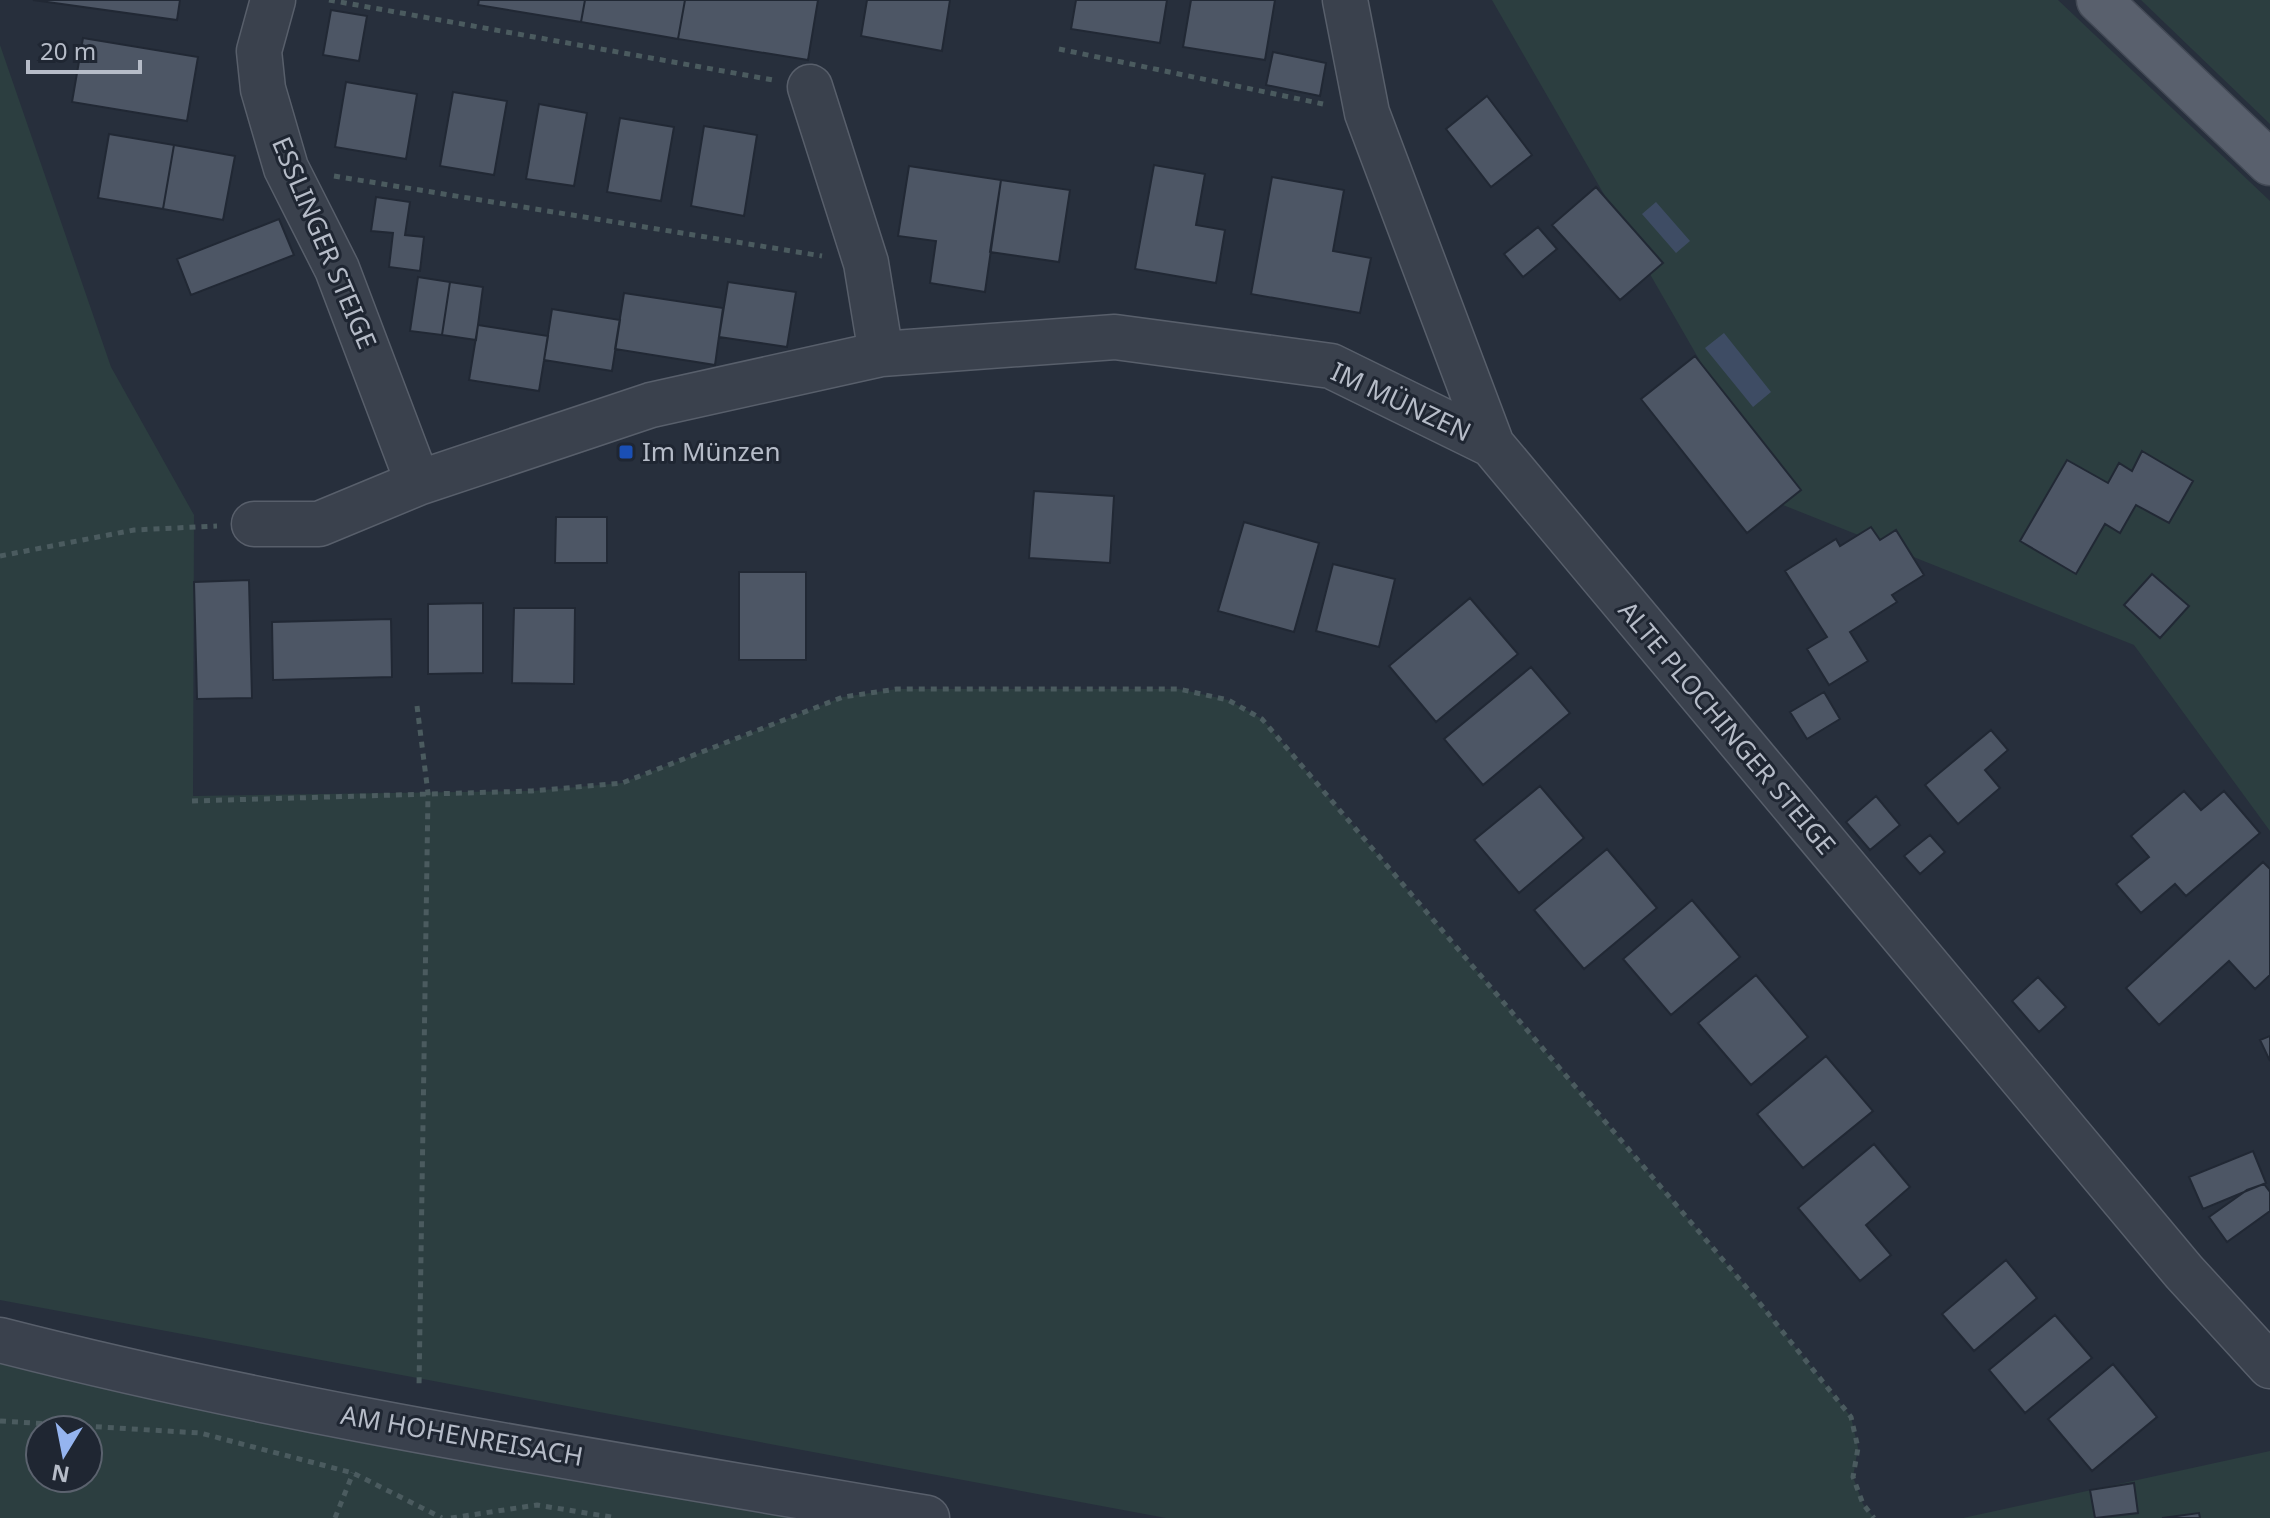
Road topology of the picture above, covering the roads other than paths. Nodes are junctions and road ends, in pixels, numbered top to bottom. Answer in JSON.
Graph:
{"nodes":[{"id":1,"x":273,"y":0,"type":"edge"},
{"id":2,"x":1345,"y":0,"type":"edge"},
{"id":3,"x":2099,"y":0,"type":"edge"},
{"id":4,"x":810,"y":87,"type":"road end"},
{"id":5,"x":2270,"y":163,"type":"edge"},
{"id":6,"x":881,"y":354,"type":"junction"},
{"id":7,"x":1492,"y":445,"type":"junction"},
{"id":8,"x":418,"y":483,"type":"junction"},
{"id":9,"x":254,"y":524,"type":"road end"},
{"id":10,"x":0,"y":1340,"type":"edge"},
{"id":11,"x":2270,"y":1366,"type":"edge"},
{"id":12,"x":927,"y":1518,"type":"edge"}],
"edges":[{"from":1,"to":8,"type":"street","name":"ESSLINGER STEIGE"},
{"from":2,"to":7,"type":"street","name":"ALTE PLOCHINGER STEIGE"},
{"from":3,"to":5,"type":"main road"},
{"from":4,"to":6,"type":"street"},
{"from":6,"to":7,"type":"street","name":"IM MÜNZEN"},
{"from":6,"to":8,"type":"street","name":"IM MÜNZEN"},
{"from":7,"to":11,"type":"street","name":"ALTE PLOCHINGER STEIGE"},
{"from":8,"to":9,"type":"street","name":"IM MÜNZEN"},
{"from":10,"to":12,"type":"street","name":"AM HOHENREISACH"}]}
